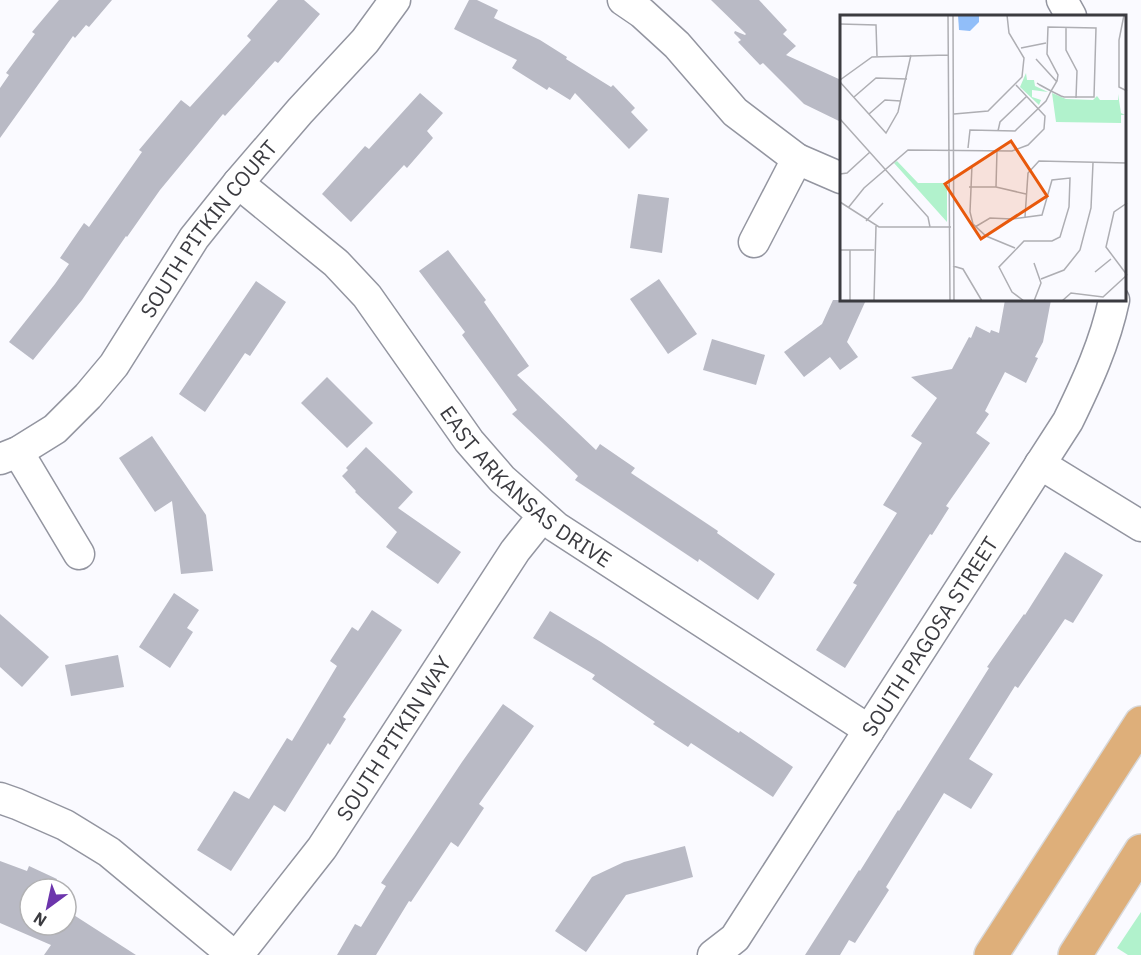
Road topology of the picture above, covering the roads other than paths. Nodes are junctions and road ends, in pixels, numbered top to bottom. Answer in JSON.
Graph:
{"nodes":[{"id":1,"x":395,"y":0,"type":"edge"},
{"id":2,"x":623,"y":0,"type":"edge"},
{"id":3,"x":1062,"y":0,"type":"edge"},
{"id":4,"x":1070,"y":15,"type":"edge"},
{"id":5,"x":797,"y":159,"type":"junction"},
{"id":6,"x":840,"y":178,"type":"edge"},
{"id":7,"x":238,"y":183,"type":"junction"},
{"id":8,"x":754,"y":242,"type":"dead end"},
{"id":9,"x":1112,"y":302,"type":"edge"},
{"id":10,"x":9,"y":456,"type":"edge"},
{"id":11,"x":1040,"y":464,"type":"junction"},
{"id":12,"x":543,"y":516,"type":"junction"},
{"id":13,"x":1141,"y":526,"type":"edge"},
{"id":14,"x":79,"y":554,"type":"dead end"},
{"id":15,"x":1141,"y":723,"type":"edge"},
{"id":16,"x":869,"y":730,"type":"junction"},
{"id":17,"x":0,"y":798,"type":"edge"},
{"id":18,"x":1141,"y":851,"type":"edge"},
{"id":19,"x":232,"y":955,"type":"edge"},
{"id":20,"x":238,"y":955,"type":"edge"},
{"id":21,"x":713,"y":955,"type":"edge"},
{"id":22,"x":991,"y":955,"type":"edge"},
{"id":23,"x":1076,"y":955,"type":"edge"}],
"edges":[{"from":1,"to":7,"type":"street","name":"SOUTH PITKIN COURT"},
{"from":2,"to":5,"type":"street"},
{"from":3,"to":4,"type":"street"},
{"from":5,"to":6,"type":"street"},
{"from":5,"to":8,"type":"street"},
{"from":7,"to":10,"type":"street","name":"SOUTH PITKIN COURT"},
{"from":7,"to":12,"type":"street","name":"EAST ARKANSAS DRIVE"},
{"from":9,"to":11,"type":"street","name":"SOUTH PAGOSA STREET"},
{"from":10,"to":14,"type":"street","name":"SOUTH PITKIN COURT"},
{"from":11,"to":13,"type":"street"},
{"from":11,"to":16,"type":"street","name":"SOUTH PAGOSA STREET"},
{"from":12,"to":16,"type":"street","name":"EAST ARKANSAS DRIVE"},
{"from":12,"to":20,"type":"street","name":"SOUTH PITKIN WAY"},
{"from":15,"to":22,"type":"main road"},
{"from":16,"to":21,"type":"street","name":"SOUTH PAGOSA STREET"},
{"from":17,"to":19,"type":"street"},
{"from":18,"to":23,"type":"main road"}]}
